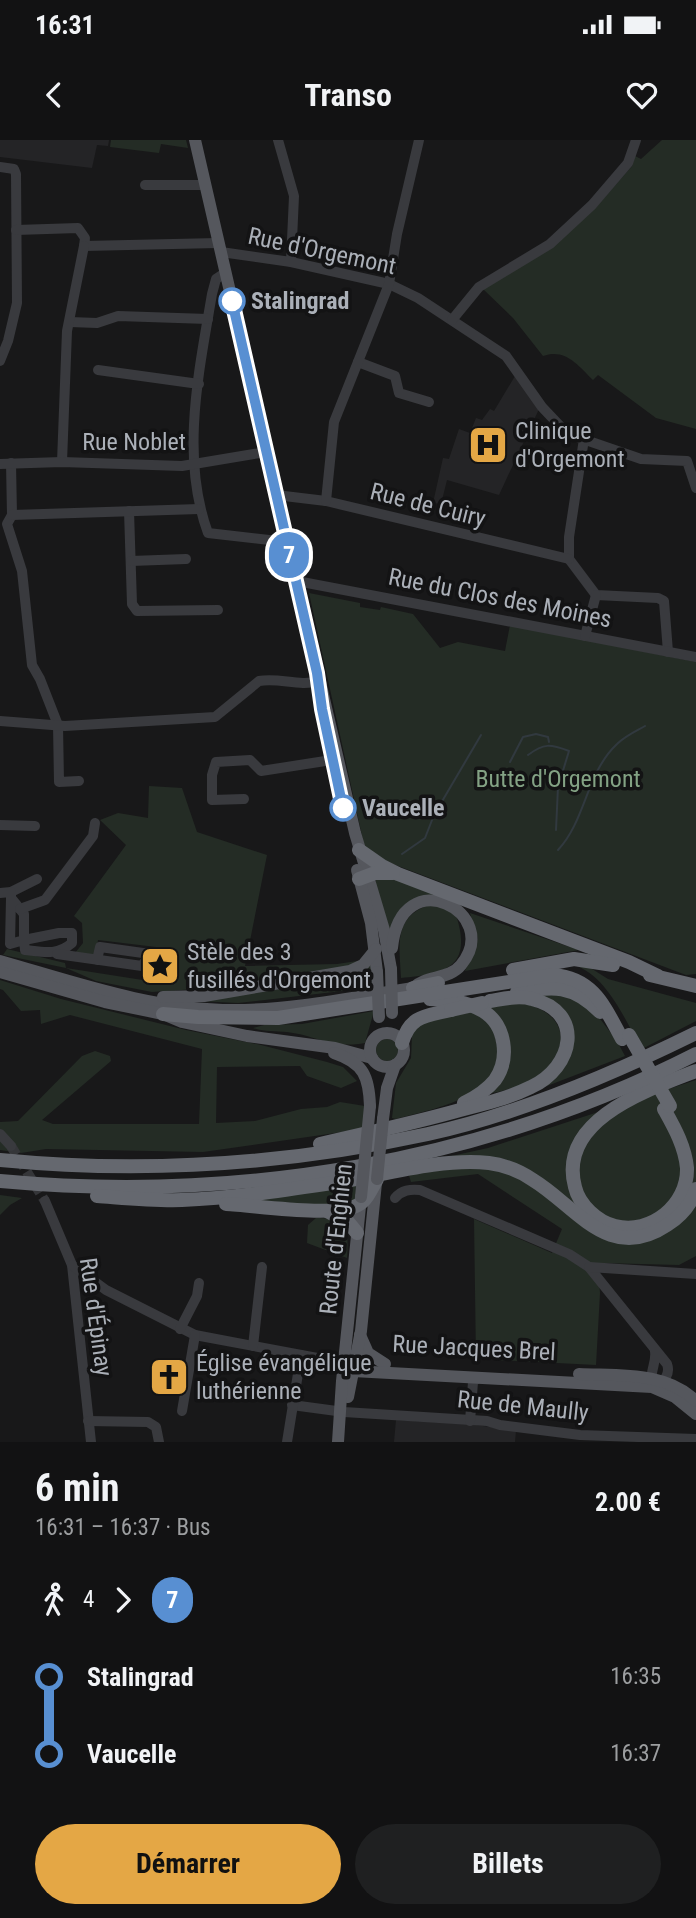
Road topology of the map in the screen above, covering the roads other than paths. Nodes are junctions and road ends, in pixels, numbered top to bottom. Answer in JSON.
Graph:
{"nodes":[{"id":1,"x":195,"y":140,"type":"edge"},
{"id":2,"x":278,"y":140,"type":"edge"},
{"id":3,"x":419,"y":140,"type":"edge"},
{"id":4,"x":636,"y":140,"type":"edge"},
{"id":5,"x":0,"y":167,"type":"edge"},
{"id":6,"x":145,"y":185,"type":"dead end"},
{"id":7,"x":206,"y":185,"type":"junction"},
{"id":8,"x":16,"y":230,"type":"junction"},
{"id":9,"x":84,"y":246,"type":"junction"},
{"id":10,"x":220,"y":248,"type":"junction"},
{"id":11,"x":291,"y":262,"type":"junction"},
{"id":12,"x":225,"y":273,"type":"junction"},
{"id":13,"x":389,"y":284,"type":"junction"},
{"id":14,"x":208,"y":319,"type":"junction"},
{"id":15,"x":452,"y":320,"type":"junction"},
{"id":16,"x":70,"y":322,"type":"junction"},
{"id":17,"x":0,"y":361,"type":"edge"},
{"id":18,"x":360,"y":363,"type":"junction"},
{"id":19,"x":98,"y":370,"type":"dead end"},
{"id":20,"x":198,"y":384,"type":"junction"},
{"id":21,"x":429,"y":402,"type":"dead end"},
{"id":22,"x":584,"y":439,"type":"junction"},
{"id":23,"x":266,"y":452,"type":"junction"},
{"id":24,"x":62,"y":462,"type":"junction"},
{"id":25,"x":11,"y":463,"type":"junction"},
{"id":26,"x":195,"y":463,"type":"junction"},
{"id":27,"x":0,"y":464,"type":"edge"},
{"id":28,"x":696,"y":488,"type":"edge"},
{"id":29,"x":276,"y":495,"type":"junction"},
{"id":30,"x":326,"y":501,"type":"junction"},
{"id":31,"x":199,"y":509,"type":"junction"},
{"id":32,"x":129,"y":511,"type":"junction"},
{"id":33,"x":12,"y":515,"type":"junction"},
{"id":34,"x":286,"y":542,"type":"junction"},
{"id":35,"x":186,"y":559,"type":"dead end"},
{"id":36,"x":569,"y":559,"type":"junction"},
{"id":37,"x":131,"y":561,"type":"junction"},
{"id":38,"x":296,"y":583,"type":"junction"},
{"id":39,"x":596,"y":595,"type":"junction"},
{"id":40,"x":218,"y":610,"type":"dead end"},
{"id":41,"x":585,"y":636,"type":"junction"},
{"id":42,"x":668,"y":652,"type":"junction"},
{"id":43,"x":696,"y":657,"type":"edge"},
{"id":44,"x":318,"y":678,"type":"junction"},
{"id":45,"x":0,"y":721,"type":"edge"},
{"id":46,"x":58,"y":725,"type":"junction"},
{"id":47,"x":335,"y":759,"type":"junction"},
{"id":48,"x":79,"y":781,"type":"dead end"},
{"id":49,"x":244,"y":799,"type":"dead end"},
{"id":50,"x":95,"y":824,"type":"dead end"},
{"id":51,"x":0,"y":825,"type":"edge"},
{"id":52,"x":35,"y":826,"type":"dead end"},
{"id":53,"x":359,"y":850,"type":"junction"},
{"id":54,"x":398,"y":874,"type":"junction"},
{"id":55,"x":363,"y":878,"type":"junction"},
{"id":56,"x":37,"y":879,"type":"dead end"},
{"id":57,"x":7,"y":894,"type":"edge"},
{"id":58,"x":20,"y":909,"type":"junction"},
{"id":59,"x":24,"y":940,"type":"junction"},
{"id":60,"x":376,"y":949,"type":"junction"},
{"id":61,"x":53,"y":953,"type":"junction"},
{"id":62,"x":97,"y":960,"type":"junction"},
{"id":63,"x":0,"y":961,"type":"edge"},
{"id":64,"x":391,"y":970,"type":"junction"},
{"id":65,"x":0,"y":972,"type":"edge"},
{"id":66,"x":504,"y":972,"type":"junction"},
{"id":67,"x":658,"y":976,"type":"junction"},
{"id":68,"x":696,"y":986,"type":"edge"},
{"id":69,"x":410,"y":993,"type":"junction"},
{"id":70,"x":140,"y":1000,"type":"junction"},
{"id":71,"x":486,"y":1002,"type":"junction"},
{"id":72,"x":163,"y":1014,"type":"junction"},
{"id":73,"x":385,"y":1015,"type":"junction"},
{"id":74,"x":614,"y":1025,"type":"junction"},
{"id":75,"x":696,"y":1033,"type":"edge"},
{"id":76,"x":377,"y":1036,"type":"junction"},
{"id":77,"x":626,"y":1037,"type":"junction"},
{"id":78,"x":398,"y":1039,"type":"junction"},
{"id":79,"x":325,"y":1048,"type":"junction"},
{"id":80,"x":696,"y":1054,"type":"edge"},
{"id":81,"x":373,"y":1060,"type":"junction"},
{"id":82,"x":395,"y":1065,"type":"junction"},
{"id":83,"x":696,"y":1071,"type":"edge"},
{"id":84,"x":370,"y":1106,"type":"junction"},
{"id":85,"x":667,"y":1107,"type":"junction"},
{"id":86,"x":439,"y":1116,"type":"junction"},
{"id":87,"x":0,"y":1134,"type":"edge"},
{"id":88,"x":10,"y":1146,"type":"tunnel mouth"},
{"id":89,"x":293,"y":1157,"type":"junction"},
{"id":90,"x":0,"y":1160,"type":"edge"},
{"id":91,"x":377,"y":1179,"type":"joint"},
{"id":92,"x":0,"y":1181,"type":"edge"},
{"id":93,"x":69,"y":1188,"type":"junction"},
{"id":94,"x":696,"y":1189,"type":"edge"},
{"id":95,"x":366,"y":1198,"type":"junction"},
{"id":96,"x":395,"y":1198,"type":"dead end"},
{"id":97,"x":205,"y":1199,"type":"junction"},
{"id":98,"x":45,"y":1201,"type":"tunnel mouth"},
{"id":99,"x":326,"y":1210,"type":"junction"},
{"id":100,"x":661,"y":1229,"type":"junction"},
{"id":101,"x":357,"y":1233,"type":"junction"},
{"id":102,"x":72,"y":1265,"type":"junction"},
{"id":103,"x":589,"y":1266,"type":"junction"},
{"id":104,"x":262,"y":1267,"type":"dead end"},
{"id":105,"x":696,"y":1274,"type":"edge"},
{"id":106,"x":199,"y":1283,"type":"dead end"},
{"id":107,"x":180,"y":1329,"type":"junction"},
{"id":108,"x":195,"y":1335,"type":"junction"},
{"id":109,"x":360,"y":1335,"type":"junction"},
{"id":110,"x":253,"y":1346,"type":"junction"},
{"id":111,"x":654,"y":1351,"type":"junction"},
{"id":112,"x":300,"y":1355,"type":"junction"},
{"id":113,"x":385,"y":1364,"type":"junction"},
{"id":114,"x":350,"y":1366,"type":"junction"},
{"id":115,"x":479,"y":1377,"type":"junction"},
{"id":116,"x":663,"y":1383,"type":"junction"},
{"id":117,"x":696,"y":1401,"type":"edge"},
{"id":118,"x":292,"y":1405,"type":"junction"},
{"id":119,"x":182,"y":1410,"type":"dead end"},
{"id":120,"x":696,"y":1414,"type":"edge"},
{"id":121,"x":342,"y":1415,"type":"junction"},
{"id":122,"x":88,"y":1420,"type":"junction"},
{"id":123,"x":470,"y":1421,"type":"junction"},
{"id":124,"x":580,"y":1439,"type":"edge"},
{"id":125,"x":696,"y":1439,"type":"edge"},
{"id":126,"x":91,"y":1442,"type":"edge"},
{"id":127,"x":159,"y":1442,"type":"edge"},
{"id":128,"x":288,"y":1442,"type":"edge"},
{"id":129,"x":338,"y":1442,"type":"edge"}],
"edges":[{"from":1,"to":7,"type":"main road"},
{"from":2,"to":11,"type":"street"},
{"from":3,"to":13,"type":"street"},
{"from":4,"to":15,"type":"street"},
{"from":5,"to":8,"type":"street"},
{"from":6,"to":7,"type":"street"},
{"from":7,"to":10,"type":"main road"},
{"from":8,"to":9,"type":"street"},
{"from":8,"to":17,"type":"street"},
{"from":9,"to":10,"type":"street","name":"Rue d'Orgemont"},
{"from":9,"to":16,"type":"street"},
{"from":10,"to":11,"type":"street","name":"Rue d'Orgemont"},
{"from":10,"to":12,"type":"main road"},
{"from":11,"to":13,"type":"street","name":"Rue d'Orgemont"},
{"from":12,"to":14,"type":"street"},
{"from":12,"to":23,"type":"main road"},
{"from":13,"to":15,"type":"street","name":"Rue d'Orgemont"},
{"from":13,"to":18,"type":"street"},
{"from":14,"to":16,"type":"street"},
{"from":14,"to":20,"type":"street"},
{"from":15,"to":22,"type":"street","name":"Rue d'Orgemont"},
{"from":16,"to":24,"type":"street"},
{"from":18,"to":21,"type":"street"},
{"from":18,"to":30,"type":"street"},
{"from":19,"to":20,"type":"street"},
{"from":20,"to":26,"type":"street"},
{"from":22,"to":28,"type":"street","name":"Rue d'Orgemont"},
{"from":22,"to":36,"type":"street"},
{"from":23,"to":26,"type":"street","name":"Rue Noblet"},
{"from":23,"to":29,"type":"main road"},
{"from":24,"to":25,"type":"street","name":"Rue Noblet"},
{"from":24,"to":26,"type":"street","name":"Rue Noblet"},
{"from":25,"to":27,"type":"street","name":"Rue Noblet"},
{"from":25,"to":33,"type":"street"},
{"from":26,"to":31,"type":"street"},
{"from":29,"to":30,"type":"street","name":"Rue de Cuiry"},
{"from":29,"to":34,"type":"main road"},
{"from":30,"to":36,"type":"street","name":"Rue de Cuiry"},
{"from":31,"to":32,"type":"street"},
{"from":31,"to":34,"type":"street"},
{"from":32,"to":33,"type":"street"},
{"from":32,"to":37,"type":"street"},
{"from":33,"to":46,"type":"street"},
{"from":34,"to":38,"type":"main road"},
{"from":35,"to":37,"type":"street"},
{"from":36,"to":39,"type":"street"},
{"from":37,"to":40,"type":"street"},
{"from":38,"to":41,"type":"street","name":"Rue du Clos des Moines"},
{"from":38,"to":44,"type":"main road"},
{"from":39,"to":41,"type":"street"},
{"from":39,"to":42,"type":"street"},
{"from":41,"to":42,"type":"street","name":"Rue du Clos des Moines"},
{"from":42,"to":43,"type":"street","name":"Rue du Clos des Moines"},
{"from":44,"to":46,"type":"street"},
{"from":44,"to":47,"type":"main road"},
{"from":45,"to":46,"type":"street"},
{"from":46,"to":48,"type":"street"},
{"from":47,"to":49,"type":"street"},
{"from":47,"to":53,"type":"main road"},
{"from":47,"to":55,"type":"main road"},
{"from":50,"to":58,"type":"street"},
{"from":51,"to":52,"type":"street"},
{"from":53,"to":54,"type":"highway"},
{"from":53,"to":55,"type":"main road"},
{"from":54,"to":55,"type":"highway"},
{"from":54,"to":67,"type":"highway"},
{"from":55,"to":60,"type":"main road"},
{"from":55,"to":64,"type":"main road"},
{"from":56,"to":57,"type":"street"},
{"from":57,"to":58,"type":"street"},
{"from":57,"to":59,"type":"street"},
{"from":58,"to":59,"type":"street"},
{"from":59,"to":61,"type":"street"},
{"from":59,"to":61,"type":"street"},
{"from":60,"to":70,"type":"main road"},
{"from":60,"to":73,"type":"main road","bridge":true},
{"from":61,"to":62,"type":"street"},
{"from":62,"to":62,"type":"street"},
{"from":63,"to":70,"type":"main road"},
{"from":64,"to":69,"type":"main road"},
{"from":64,"to":73,"type":"main road","bridge":true},
{"from":65,"to":72,"type":"main road"},
{"from":66,"to":67,"type":"highway"},
{"from":66,"to":69,"type":"highway"},
{"from":66,"to":77,"type":"highway"},
{"from":67,"to":68,"type":"highway"},
{"from":69,"to":70,"type":"main road"},
{"from":69,"to":72,"type":"highway"},
{"from":69,"to":74,"type":"highway"},
{"from":69,"to":86,"type":"highway"},
{"from":71,"to":74,"type":"highway"},
{"from":71,"to":78,"type":"highway","bridge":true},
{"from":71,"to":86,"type":"highway"},
{"from":72,"to":79,"type":"main road"},
{"from":73,"to":76,"type":"main road"},
{"from":73,"to":78,"type":"main road"},
{"from":74,"to":77,"type":"highway"},
{"from":75,"to":89,"type":"highway"},
{"from":76,"to":78,"type":"main road"},
{"from":76,"to":81,"type":"main road"},
{"from":77,"to":85,"type":"highway"},
{"from":78,"to":82,"type":"main road"},
{"from":79,"to":81,"type":"main road"},
{"from":79,"to":84,"type":"main road"},
{"from":80,"to":93,"type":"highway"},
{"from":81,"to":82,"type":"main road"},
{"from":81,"to":84,"type":"main road","name":"Route d'Enghien"},
{"from":82,"to":91,"type":"main road","name":"Route d'Enghien","bridge":true},
{"from":83,"to":85,"type":"highway"},
{"from":84,"to":95,"type":"main road","name":"Route d'Enghien","bridge":true},
{"from":85,"to":100,"type":"highway"},
{"from":86,"to":89,"type":"highway"},
{"from":87,"to":88,"type":"street"},
{"from":89,"to":90,"type":"highway"},
{"from":91,"to":95,"type":"highway"},
{"from":92,"to":93,"type":"highway"},
{"from":93,"to":97,"type":"highway"},
{"from":94,"to":100,"type":"highway"},
{"from":95,"to":99,"type":"highway"},
{"from":95,"to":101,"type":"main road","name":"Route d'Enghien"},
{"from":95,"to":109,"type":"main road","name":"Route d'Enghien"},
{"from":96,"to":103,"type":"street"},
{"from":97,"to":99,"type":"highway"},
{"from":97,"to":100,"type":"highway"},
{"from":98,"to":102,"type":"street","name":"Rue d'Épinay"},
{"from":99,"to":101,"type":"highway"},
{"from":101,"to":114,"type":"main road","name":"Route d'Enghien"},
{"from":102,"to":107,"type":"street"},
{"from":102,"to":122,"type":"street","name":"Rue d'Épinay"},
{"from":103,"to":105,"type":"street"},
{"from":103,"to":111,"type":"street"},
{"from":104,"to":110,"type":"street"},
{"from":106,"to":107,"type":"street"},
{"from":107,"to":108,"type":"street"},
{"from":108,"to":110,"type":"street"},
{"from":108,"to":119,"type":"street"},
{"from":109,"to":113,"type":"main road"},
{"from":109,"to":114,"type":"main road","name":"Route d'Enghien"},
{"from":110,"to":112,"type":"street"},
{"from":111,"to":116,"type":"street"},
{"from":111,"to":116,"type":"street"},
{"from":112,"to":114,"type":"street"},
{"from":112,"to":118,"type":"street"},
{"from":113,"to":114,"type":"main road","name":"Rue Jacques Brel"},
{"from":113,"to":116,"type":"main road","name":"Rue Jacques Brel"},
{"from":114,"to":115,"type":"main road","name":"Rue Jacques Brel"},
{"from":114,"to":121,"type":"main road","name":"Route d'Enghien"},
{"from":115,"to":116,"type":"main road","name":"Rue Jacques Brel"},
{"from":115,"to":123,"type":"street"},
{"from":116,"to":117,"type":"main road"},
{"from":116,"to":120,"type":"main road"},
{"from":118,"to":121,"type":"street","name":"Rue de Maully"},
{"from":118,"to":128,"type":"street"},
{"from":121,"to":123,"type":"street","name":"Rue de Maully"},
{"from":121,"to":129,"type":"main road","name":"Route d'Enghien"},
{"from":122,"to":126,"type":"street","name":"Rue d'Épinay"},
{"from":122,"to":127,"type":"street"},
{"from":123,"to":124,"type":"street","name":"Rue de Maully"},
{"from":124,"to":125,"type":"street","name":"Rue de Maully"}]}
